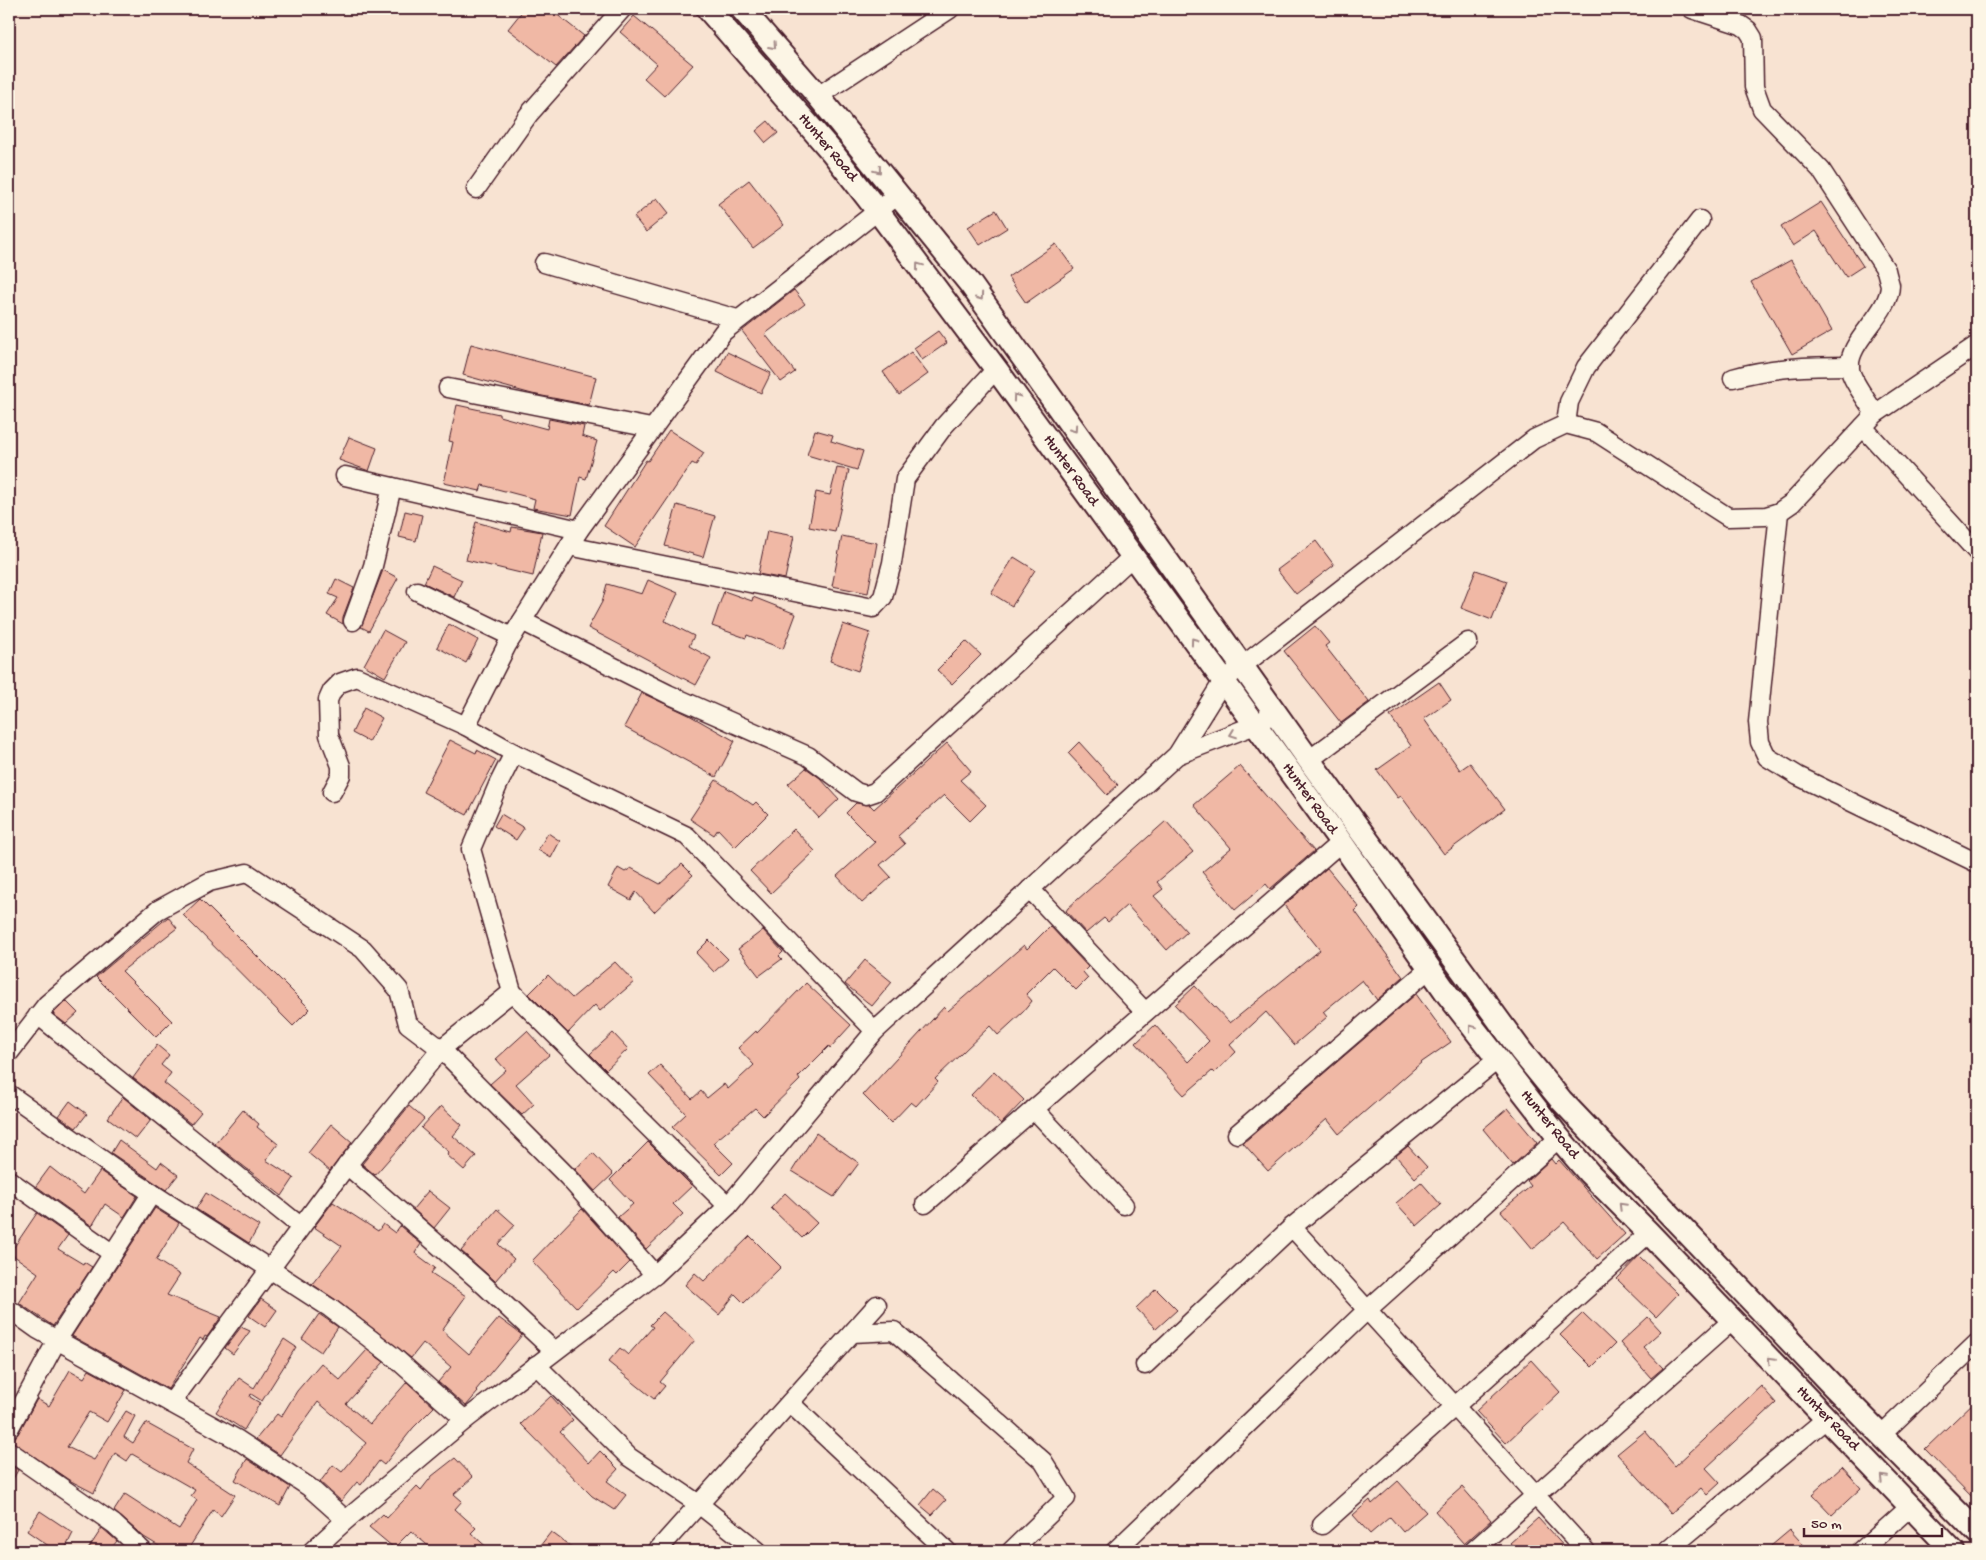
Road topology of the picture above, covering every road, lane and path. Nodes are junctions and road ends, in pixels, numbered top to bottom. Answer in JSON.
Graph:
{"nodes":[{"id":1,"x":622,"y":9,"type":"edge"},
{"id":2,"x":708,"y":9,"type":"edge"},
{"id":3,"x":742,"y":9,"type":"edge"},
{"id":4,"x":950,"y":9,"type":"edge"},
{"id":5,"x":1692,"y":9,"type":"edge"},
{"id":6,"x":818,"y":96,"type":"junction"},
{"id":7,"x":476,"y":189,"type":"dead end"},
{"id":8,"x":898,"y":195,"type":"junction"},
{"id":9,"x":877,"y":210,"type":"junction"},
{"id":10,"x":1700,"y":220,"type":"dead end"},
{"id":11,"x":544,"y":264,"type":"dead end"},
{"id":12,"x":737,"y":319,"type":"junction"},
{"id":13,"x":1977,"y":345,"type":"edge"},
{"id":14,"x":1850,"y":366,"type":"junction"},
{"id":15,"x":996,"y":368,"type":"junction"},
{"id":16,"x":1733,"y":378,"type":"dead end"},
{"id":17,"x":448,"y":388,"type":"dead end"},
{"id":18,"x":1875,"y":414,"type":"junction"},
{"id":19,"x":1566,"y":424,"type":"junction"},
{"id":20,"x":1863,"y":427,"type":"junction"},
{"id":21,"x":651,"y":428,"type":"junction"},
{"id":22,"x":345,"y":476,"type":"dead end"},
{"id":23,"x":392,"y":487,"type":"junction"},
{"id":24,"x":1779,"y":512,"type":"junction"},
{"id":25,"x":579,"y":530,"type":"junction"},
{"id":26,"x":569,"y":546,"type":"junction"},
{"id":27,"x":1977,"y":552,"type":"edge"},
{"id":28,"x":1132,"y":557,"type":"junction"},
{"id":29,"x":417,"y":591,"type":"dead end"},
{"id":30,"x":353,"y":621,"type":"dead end"},
{"id":31,"x":522,"y":621,"type":"junction"},
{"id":32,"x":512,"y":637,"type":"junction"},
{"id":33,"x":1468,"y":642,"type":"dead end"},
{"id":34,"x":1243,"y":664,"type":"junction"},
{"id":35,"x":1223,"y":681,"type":"junction"},
{"id":36,"x":1276,"y":711,"type":"junction"},
{"id":37,"x":1255,"y":725,"type":"junction"},
{"id":38,"x":466,"y":726,"type":"junction"},
{"id":39,"x":514,"y":753,"type":"junction"},
{"id":40,"x":1177,"y":755,"type":"junction"},
{"id":41,"x":1309,"y":760,"type":"junction"},
{"id":42,"x":332,"y":792,"type":"dead end"},
{"id":43,"x":1341,"y":842,"type":"junction"},
{"id":44,"x":1977,"y":863,"type":"edge"},
{"id":45,"x":1030,"y":889,"type":"junction"},
{"id":46,"x":1445,"y":946,"type":"junction"},
{"id":47,"x":1427,"y":965,"type":"junction"},
{"id":48,"x":512,"y":992,"type":"junction"},
{"id":49,"x":1145,"y":1012,"type":"junction"},
{"id":50,"x":38,"y":1015,"type":"junction"},
{"id":51,"x":874,"y":1031,"type":"junction"},
{"id":52,"x":441,"y":1049,"type":"junction"},
{"id":53,"x":9,"y":1053,"type":"edge"},
{"id":54,"x":1497,"y":1060,"type":"junction"},
{"id":55,"x":9,"y":1094,"type":"edge"},
{"id":56,"x":1034,"y":1109,"type":"junction"},
{"id":57,"x":1237,"y":1134,"type":"dead end"},
{"id":58,"x":1559,"y":1138,"type":"junction"},
{"id":59,"x":347,"y":1165,"type":"junction"},
{"id":60,"x":9,"y":1180,"type":"edge"},
{"id":61,"x":152,"y":1194,"type":"junction"},
{"id":62,"x":925,"y":1204,"type":"dead end"},
{"id":63,"x":1124,"y":1204,"type":"dead end"},
{"id":64,"x":728,"y":1206,"type":"junction"},
{"id":65,"x":300,"y":1226,"type":"junction"},
{"id":66,"x":1292,"y":1227,"type":"junction"},
{"id":67,"x":1649,"y":1233,"type":"junction"},
{"id":68,"x":113,"y":1254,"type":"junction"},
{"id":69,"x":269,"y":1268,"type":"junction"},
{"id":70,"x":655,"y":1275,"type":"junction"},
{"id":71,"x":876,"y":1305,"type":"dead end"},
{"id":72,"x":9,"y":1309,"type":"edge"},
{"id":73,"x":1366,"y":1311,"type":"junction"},
{"id":74,"x":1733,"y":1320,"type":"junction"},
{"id":75,"x":852,"y":1333,"type":"junction"},
{"id":76,"x":57,"y":1340,"type":"junction"},
{"id":77,"x":1977,"y":1343,"type":"edge"},
{"id":78,"x":554,"y":1351,"type":"junction"},
{"id":79,"x":536,"y":1365,"type":"junction"},
{"id":80,"x":1145,"y":1366,"type":"dead end"},
{"id":81,"x":171,"y":1403,"type":"junction"},
{"id":82,"x":790,"y":1403,"type":"junction"},
{"id":83,"x":1455,"y":1407,"type":"junction"},
{"id":84,"x":1826,"y":1419,"type":"junction"},
{"id":85,"x":465,"y":1420,"type":"junction"},
{"id":86,"x":9,"y":1429,"type":"edge"},
{"id":87,"x":1881,"y":1435,"type":"junction"},
{"id":88,"x":9,"y":1451,"type":"edge"},
{"id":89,"x":1536,"y":1494,"type":"junction"},
{"id":90,"x":700,"y":1505,"type":"junction"},
{"id":91,"x":1911,"y":1506,"type":"junction"},
{"id":92,"x":346,"y":1520,"type":"junction"},
{"id":93,"x":1322,"y":1525,"type":"dead end"},
{"id":94,"x":1977,"y":1532,"type":"edge"},
{"id":95,"x":143,"y":1551,"type":"edge"},
{"id":96,"x":312,"y":1551,"type":"edge"},
{"id":97,"x":657,"y":1551,"type":"edge"},
{"id":98,"x":758,"y":1551,"type":"edge"},
{"id":99,"x":947,"y":1551,"type":"edge"},
{"id":100,"x":1011,"y":1551,"type":"edge"},
{"id":101,"x":1115,"y":1551,"type":"edge"},
{"id":102,"x":1474,"y":1551,"type":"edge"},
{"id":103,"x":1586,"y":1551,"type":"edge"},
{"id":104,"x":1667,"y":1551,"type":"edge"},
{"id":105,"x":1861,"y":1551,"type":"edge"},
{"id":106,"x":1953,"y":1551,"type":"edge"}],
"edges":[{"from":1,"to":7,"type":"street"},
{"from":2,"to":9,"type":"main road","name":"Hunter Road"},
{"from":3,"to":6,"type":"main road","name":"Hunter Road","one_way":true},
{"from":4,"to":6,"type":"street"},
{"from":5,"to":14,"type":"street"},
{"from":6,"to":8,"type":"main road","name":"Hunter Road","one_way":true},
{"from":8,"to":9,"type":"street"},
{"from":8,"to":34,"type":"main road","name":"Hunter Road","one_way":true},
{"from":9,"to":12,"type":"street"},
{"from":15,"to":9,"type":"main road","name":"Hunter Road","one_way":true},
{"from":10,"to":19,"type":"street"},
{"from":11,"to":12,"type":"street"},
{"from":12,"to":21,"type":"street"},
{"from":13,"to":18,"type":"street"},
{"from":14,"to":16,"type":"street"},
{"from":14,"to":18,"type":"street"},
{"from":15,"to":26,"type":"street"},
{"from":28,"to":15,"type":"main road","name":"Hunter Road","one_way":true},
{"from":17,"to":21,"type":"street"},
{"from":18,"to":20,"type":"street"},
{"from":19,"to":24,"type":"street"},
{"from":19,"to":34,"type":"street"},
{"from":20,"to":24,"type":"street"},
{"from":20,"to":27,"type":"street"},
{"from":21,"to":25,"type":"street"},
{"from":22,"to":23,"type":"street"},
{"from":23,"to":25,"type":"street"},
{"from":23,"to":30,"type":"street"},
{"from":24,"to":44,"type":"street"},
{"from":25,"to":26,"type":"street"},
{"from":26,"to":31,"type":"street"},
{"from":28,"to":31,"type":"street"},
{"from":35,"to":28,"type":"main road","name":"Hunter Road","one_way":true},
{"from":29,"to":32,"type":"street"},
{"from":31,"to":32,"type":"street"},
{"from":32,"to":38,"type":"street"},
{"from":33,"to":41,"type":"street"},
{"from":34,"to":35,"type":"street"},
{"from":34,"to":36,"type":"main road","name":"Hunter Road"},
{"from":35,"to":37,"type":"main road","name":"Hunter Road"},
{"from":35,"to":40,"type":"street"},
{"from":36,"to":37,"type":"street"},
{"from":36,"to":41,"type":"main road","name":"Hunter Road"},
{"from":37,"to":40,"type":"street","one_way":true},
{"from":37,"to":43,"type":"main road","name":"Hunter Road"},
{"from":38,"to":39,"type":"street"},
{"from":38,"to":42,"type":"street"},
{"from":39,"to":48,"type":"street"},
{"from":39,"to":51,"type":"street"},
{"from":40,"to":45,"type":"street"},
{"from":41,"to":46,"type":"main road","name":"Hunter Road"},
{"from":43,"to":47,"type":"main road","name":"Hunter Road"},
{"from":43,"to":49,"type":"street"},
{"from":45,"to":49,"type":"street"},
{"from":45,"to":51,"type":"street"},
{"from":46,"to":47,"type":"main road"},
{"from":46,"to":87,"type":"main road","name":"Hunter Road"},
{"from":54,"to":47,"type":"main road","name":"Hunter Road","one_way":true},
{"from":47,"to":57,"type":"street"},
{"from":48,"to":52,"type":"street"},
{"from":48,"to":64,"type":"street"},
{"from":49,"to":56,"type":"street"},
{"from":50,"to":52,"type":"street"},
{"from":50,"to":53,"type":"street"},
{"from":50,"to":65,"type":"street"},
{"from":51,"to":64,"type":"street"},
{"from":52,"to":59,"type":"street"},
{"from":52,"to":70,"type":"street"},
{"from":54,"to":58,"type":"main road","name":"Hunter Road"},
{"from":54,"to":66,"type":"street"},
{"from":55,"to":61,"type":"street"},
{"from":56,"to":62,"type":"street"},
{"from":56,"to":63,"type":"street"},
{"from":67,"to":58,"type":"main road","name":"Hunter Road","one_way":true},
{"from":58,"to":73,"type":"street"},
{"from":59,"to":65,"type":"street"},
{"from":59,"to":78,"type":"street"},
{"from":60,"to":68,"type":"street"},
{"from":61,"to":68,"type":"street"},
{"from":61,"to":69,"type":"street"},
{"from":64,"to":70,"type":"street"},
{"from":65,"to":69,"type":"street"},
{"from":66,"to":73,"type":"street"},
{"from":66,"to":80,"type":"street"},
{"from":67,"to":74,"type":"main road","name":"Hunter Road"},
{"from":67,"to":83,"type":"street"},
{"from":68,"to":76,"type":"street"},
{"from":69,"to":81,"type":"street"},
{"from":69,"to":85,"type":"street"},
{"from":70,"to":78,"type":"street"},
{"from":71,"to":75,"type":"street"},
{"from":72,"to":76,"type":"street"},
{"from":73,"to":83,"type":"street"},
{"from":73,"to":101,"type":"street"},
{"from":84,"to":74,"type":"main road","name":"Hunter Road","one_way":true},
{"from":74,"to":89,"type":"street"},
{"from":75,"to":82,"type":"street"},
{"from":75,"to":100,"type":"street"},
{"from":76,"to":81,"type":"street"},
{"from":76,"to":86,"type":"street"},
{"from":77,"to":87,"type":"street"},
{"from":78,"to":79,"type":"street"},
{"from":79,"to":85,"type":"street"},
{"from":79,"to":90,"type":"street"},
{"from":81,"to":92,"type":"street"},
{"from":82,"to":90,"type":"street"},
{"from":82,"to":99,"type":"street"},
{"from":83,"to":89,"type":"street"},
{"from":83,"to":93,"type":"street"},
{"from":91,"to":84,"type":"main road","name":"Hunter Road","one_way":true},
{"from":84,"to":104,"type":"street"},
{"from":85,"to":92,"type":"street"},
{"from":87,"to":94,"type":"main road","name":"Hunter Road"},
{"from":88,"to":95,"type":"street"},
{"from":89,"to":102,"type":"street"},
{"from":89,"to":103,"type":"street"},
{"from":90,"to":97,"type":"street"},
{"from":90,"to":98,"type":"street"},
{"from":91,"to":105,"type":"street"},
{"from":91,"to":106,"type":"main road","name":"Hunter Road"},
{"from":92,"to":96,"type":"street"}]}
